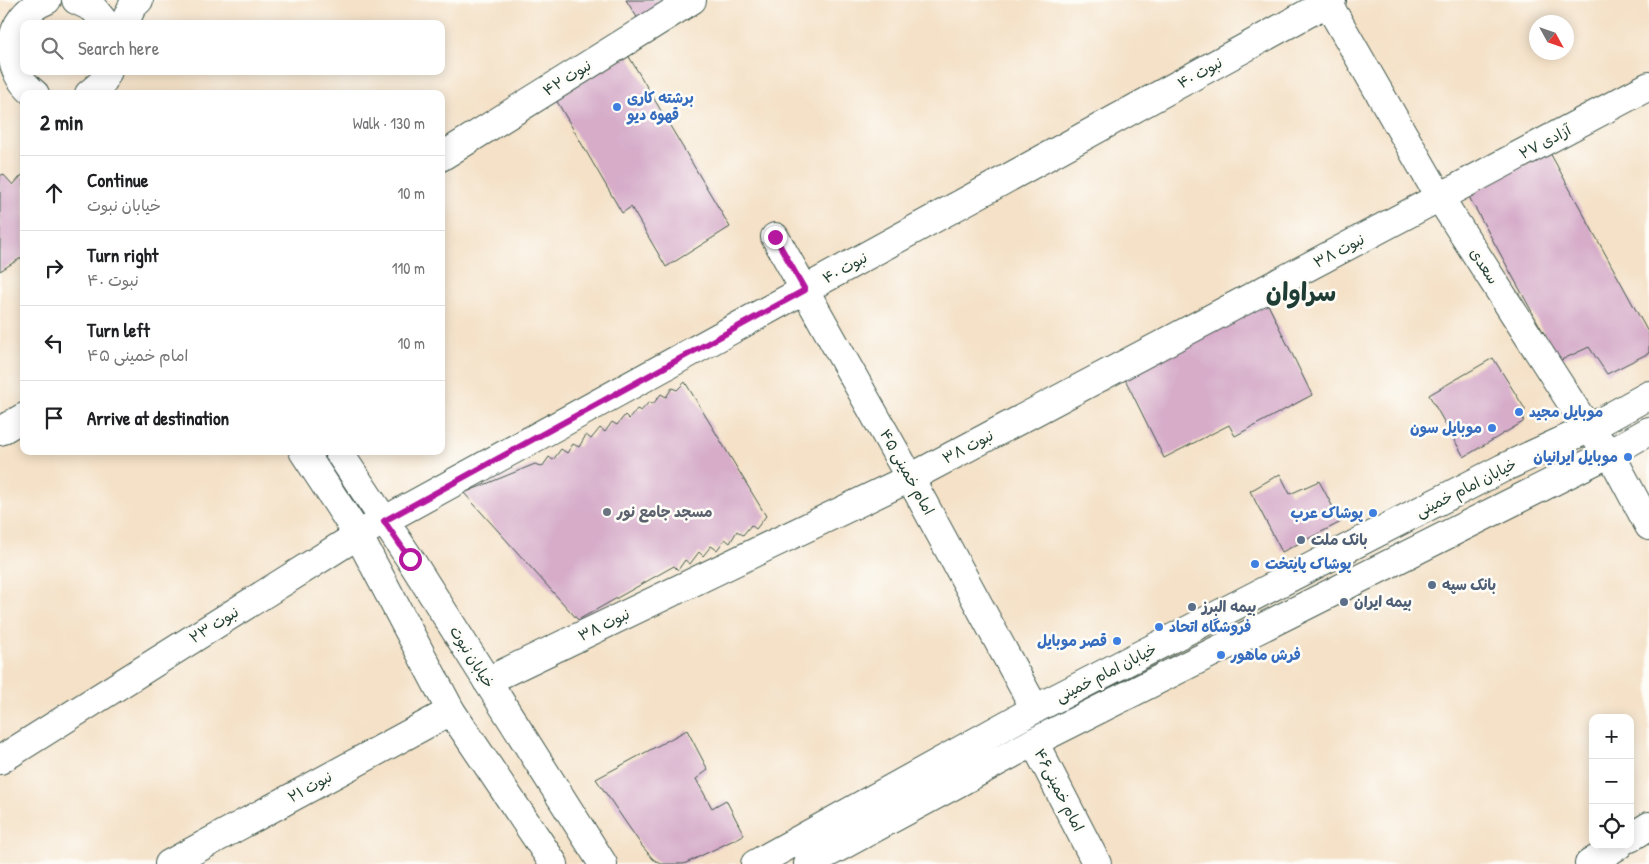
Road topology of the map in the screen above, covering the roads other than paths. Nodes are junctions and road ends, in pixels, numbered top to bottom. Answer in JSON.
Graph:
{"nodes":[{"id":1,"x":47,"y":0,"type":"edge"},
{"id":2,"x":81,"y":0,"type":"edge"},
{"id":3,"x":139,"y":0,"type":"edge"},
{"id":4,"x":692,"y":0,"type":"edge"},
{"id":5,"x":1328,"y":1,"type":"edge"},
{"id":6,"x":15,"y":12,"type":"edge"},
{"id":7,"x":103,"y":20,"type":"edge"},
{"id":8,"x":126,"y":20,"type":"edge"},
{"id":9,"x":107,"y":75,"type":"edge"},
{"id":10,"x":111,"y":75,"type":"edge"},
{"id":11,"x":8,"y":79,"type":"edge"},
{"id":12,"x":1649,"y":86,"type":"edge"},
{"id":13,"x":30,"y":90,"type":"edge"},
{"id":14,"x":93,"y":90,"type":"edge"},
{"id":15,"x":116,"y":90,"type":"edge"},
{"id":16,"x":445,"y":154,"type":"edge"},
{"id":17,"x":1440,"y":198,"type":"junction"},
{"id":18,"x":775,"y":237,"type":"dead end"},
{"id":19,"x":805,"y":290,"type":"junction"},
{"id":20,"x":1649,"y":395,"type":"edge"},
{"id":21,"x":20,"y":418,"type":"edge"},
{"id":22,"x":1588,"y":429,"type":"junction"},
{"id":23,"x":0,"y":431,"type":"edge"},
{"id":24,"x":1649,"y":431,"type":"edge"},
{"id":25,"x":1610,"y":453,"type":"junction"},
{"id":26,"x":306,"y":455,"type":"edge"},
{"id":27,"x":341,"y":455,"type":"edge"},
{"id":28,"x":910,"y":478,"type":"junction"},
{"id":29,"x":384,"y":521,"type":"junction"},
{"id":30,"x":1649,"y":526,"type":"edge"},
{"id":31,"x":358,"y":535,"type":"junction"},
{"id":32,"x":487,"y":680,"type":"junction"},
{"id":33,"x":1035,"y":709,"type":"junction"},
{"id":34,"x":451,"y":711,"type":"junction"},
{"id":35,"x":1034,"y":742,"type":"junction"},
{"id":36,"x":0,"y":760,"type":"edge"},
{"id":37,"x":1649,"y":826,"type":"edge"},
{"id":38,"x":1634,"y":835,"type":"edge"},
{"id":39,"x":1613,"y":849,"type":"edge"},
{"id":40,"x":169,"y":864,"type":"edge"},
{"id":41,"x":554,"y":864,"type":"edge"},
{"id":42,"x":603,"y":864,"type":"edge"},
{"id":43,"x":755,"y":864,"type":"edge"},
{"id":44,"x":808,"y":864,"type":"edge"},
{"id":45,"x":1097,"y":864,"type":"edge"},
{"id":46,"x":1589,"y":864,"type":"edge"}],
"edges":[{"from":1,"to":6,"type":"street"},
{"from":2,"to":7,"type":"street"},
{"from":3,"to":8,"type":"street"},
{"from":4,"to":16,"type":"street","name":"نبوت ۴۲"},
{"from":5,"to":17,"type":"street","name":"سعدی"},
{"from":5,"to":19,"type":"street","name":"نبوت ۴۰"},
{"from":6,"to":11,"type":"street"},
{"from":9,"to":14,"type":"street"},
{"from":10,"to":15,"type":"street"},
{"from":11,"to":13,"type":"street"},
{"from":12,"to":17,"type":"street","name":"آزادی ۲۷"},
{"from":17,"to":22,"type":"street","name":"سعدی"},
{"from":17,"to":28,"type":"street","name":"نبوت ۳۸"},
{"from":18,"to":19,"type":"street","name":"امام خمینی ۴۵"},
{"from":19,"to":28,"type":"street","name":"امام خمینی ۴۵"},
{"from":19,"to":29,"type":"street","name":"نبوت ۴۰"},
{"from":20,"to":22,"type":"street","name":"خیابان امام خمینی"},
{"from":21,"to":23,"type":"street"},
{"from":22,"to":25,"type":"street","name":"سعدی"},
{"from":22,"to":33,"type":"street","name":"خیابان امام خمینی"},
{"from":24,"to":25,"type":"street","name":"خیابان امام خمینی"},
{"from":25,"to":30,"type":"street","name":"سعدی"},
{"from":25,"to":35,"type":"street","name":"خیابان امام خمینی"},
{"from":26,"to":31,"type":"street"},
{"from":27,"to":29,"type":"street","name":"خیابان نبوت"},
{"from":28,"to":32,"type":"street","name":"نبوت ۳۸"},
{"from":28,"to":33,"type":"street","name":"امام خمینی ۴۵"},
{"from":29,"to":31,"type":"street","name":"نبوت ۴۰"},
{"from":29,"to":32,"type":"street","name":"خیابان نبوت"},
{"from":31,"to":34,"type":"street"},
{"from":31,"to":36,"type":"street","name":"نبوت ۲۳"},
{"from":32,"to":42,"type":"street","name":"خیابان نبوت"},
{"from":33,"to":43,"type":"street","name":"خیابان امام خمینی"},
{"from":34,"to":40,"type":"street","name":"نبوت ۲۱"},
{"from":34,"to":41,"type":"street"},
{"from":35,"to":44,"type":"street","name":"خیابان امام خمینی"},
{"from":35,"to":45,"type":"street","name":"امام خمینی۴۶"},
{"from":37,"to":38,"type":"street"},
{"from":39,"to":46,"type":"street"}]}
